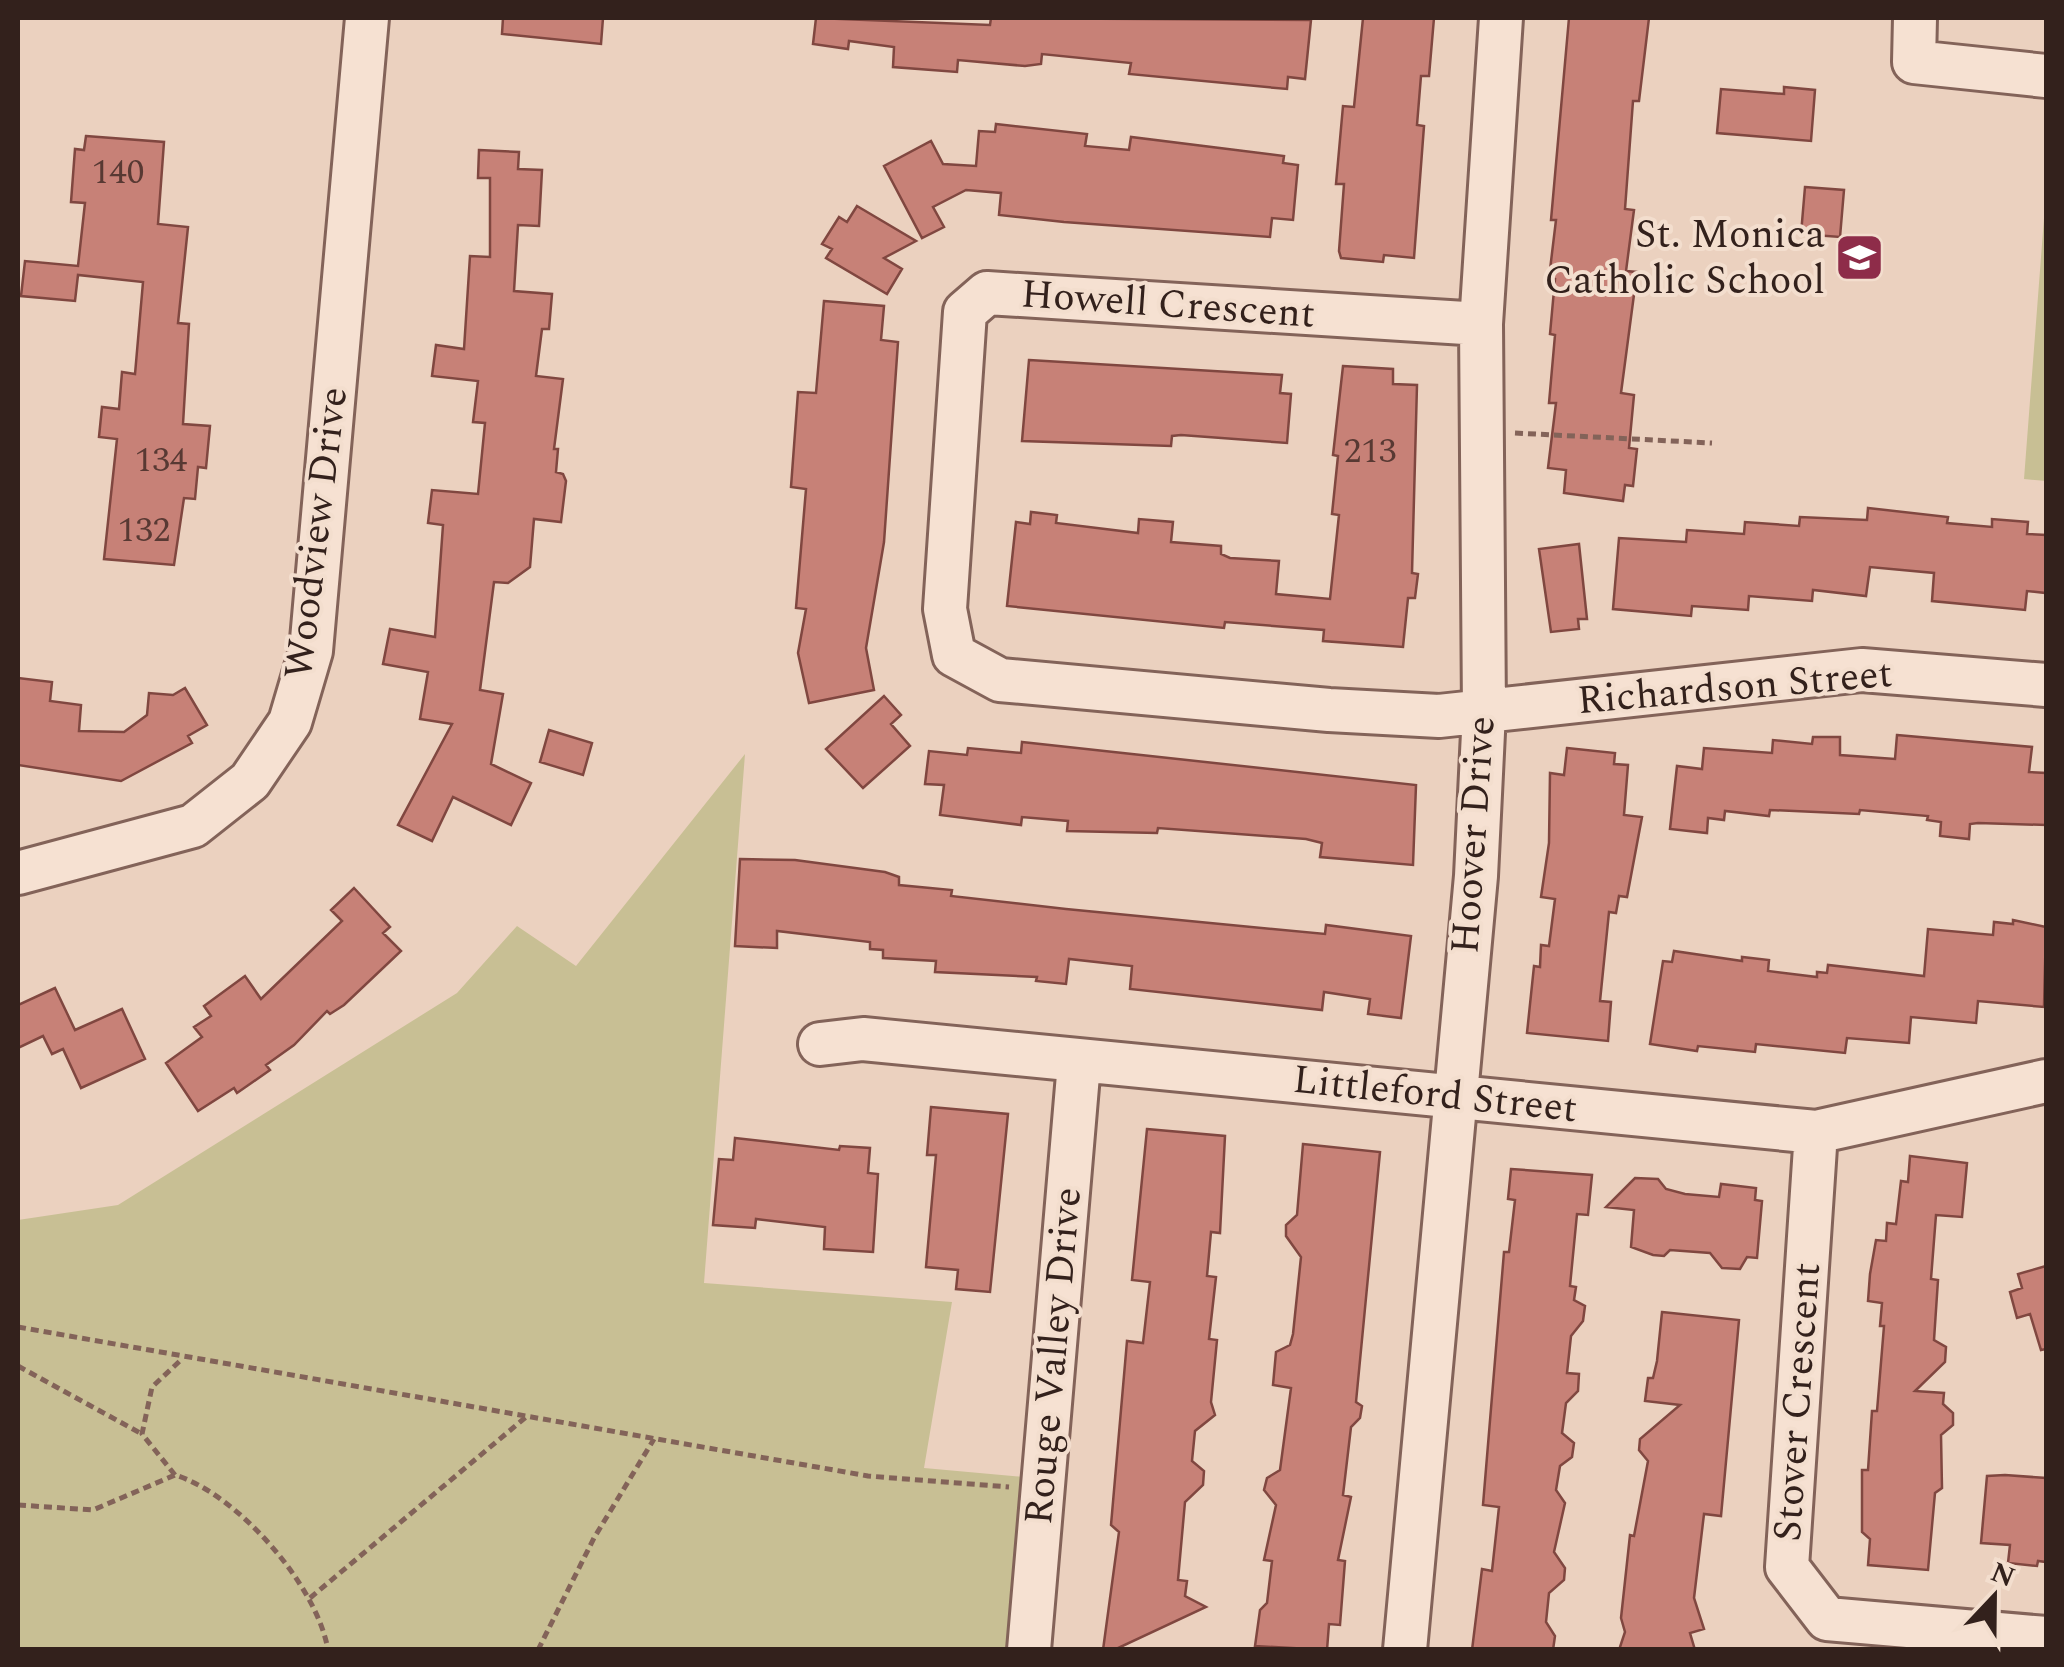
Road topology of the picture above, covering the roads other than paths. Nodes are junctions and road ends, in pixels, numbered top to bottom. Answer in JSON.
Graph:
{"nodes":[{"id":1,"x":367,"y":18,"type":"edge"},
{"id":2,"x":1501,"y":18,"type":"edge"},
{"id":3,"x":1915,"y":18,"type":"edge"},
{"id":4,"x":2046,"y":76,"type":"edge"},
{"id":5,"x":1481,"y":324,"type":"junction"},
{"id":6,"x":2046,"y":685,"type":"edge"},
{"id":7,"x":1484,"y":712,"type":"junction"},
{"id":8,"x":18,"y":873,"type":"edge"},
{"id":9,"x":820,"y":1044,"type":"dead end"},
{"id":10,"x":1080,"y":1063,"type":"junction"},
{"id":11,"x":2046,"y":1080,"type":"edge"},
{"id":12,"x":1453,"y":1094,"type":"junction"},
{"id":13,"x":1816,"y":1132,"type":"junction"},
{"id":14,"x":2046,"y":1638,"type":"edge"},
{"id":15,"x":1029,"y":1650,"type":"edge"},
{"id":16,"x":1405,"y":1650,"type":"edge"}],
"edges":[{"from":1,"to":8,"type":"street","name":"Woodview Drive"},
{"from":2,"to":5,"type":"street","name":"Hoover Drive"},
{"from":3,"to":4,"type":"street"},
{"from":5,"to":7,"type":"street","name":"Hoover Drive"},
{"from":5,"to":7,"type":"street","name":"Howell Crescent"},
{"from":6,"to":7,"type":"street","name":"Richardson Street"},
{"from":7,"to":12,"type":"street","name":"Hoover Drive"},
{"from":9,"to":10,"type":"street","name":"Littleford Street"},
{"from":10,"to":12,"type":"street","name":"Littleford Street"},
{"from":10,"to":15,"type":"street","name":"Rouge Valley Drive"},
{"from":11,"to":13,"type":"street","name":"Littleford Street"},
{"from":12,"to":13,"type":"street","name":"Littleford Street"},
{"from":12,"to":16,"type":"street","name":"Hoover Drive"},
{"from":13,"to":14,"type":"street","name":"Stover Crescent"}]}
